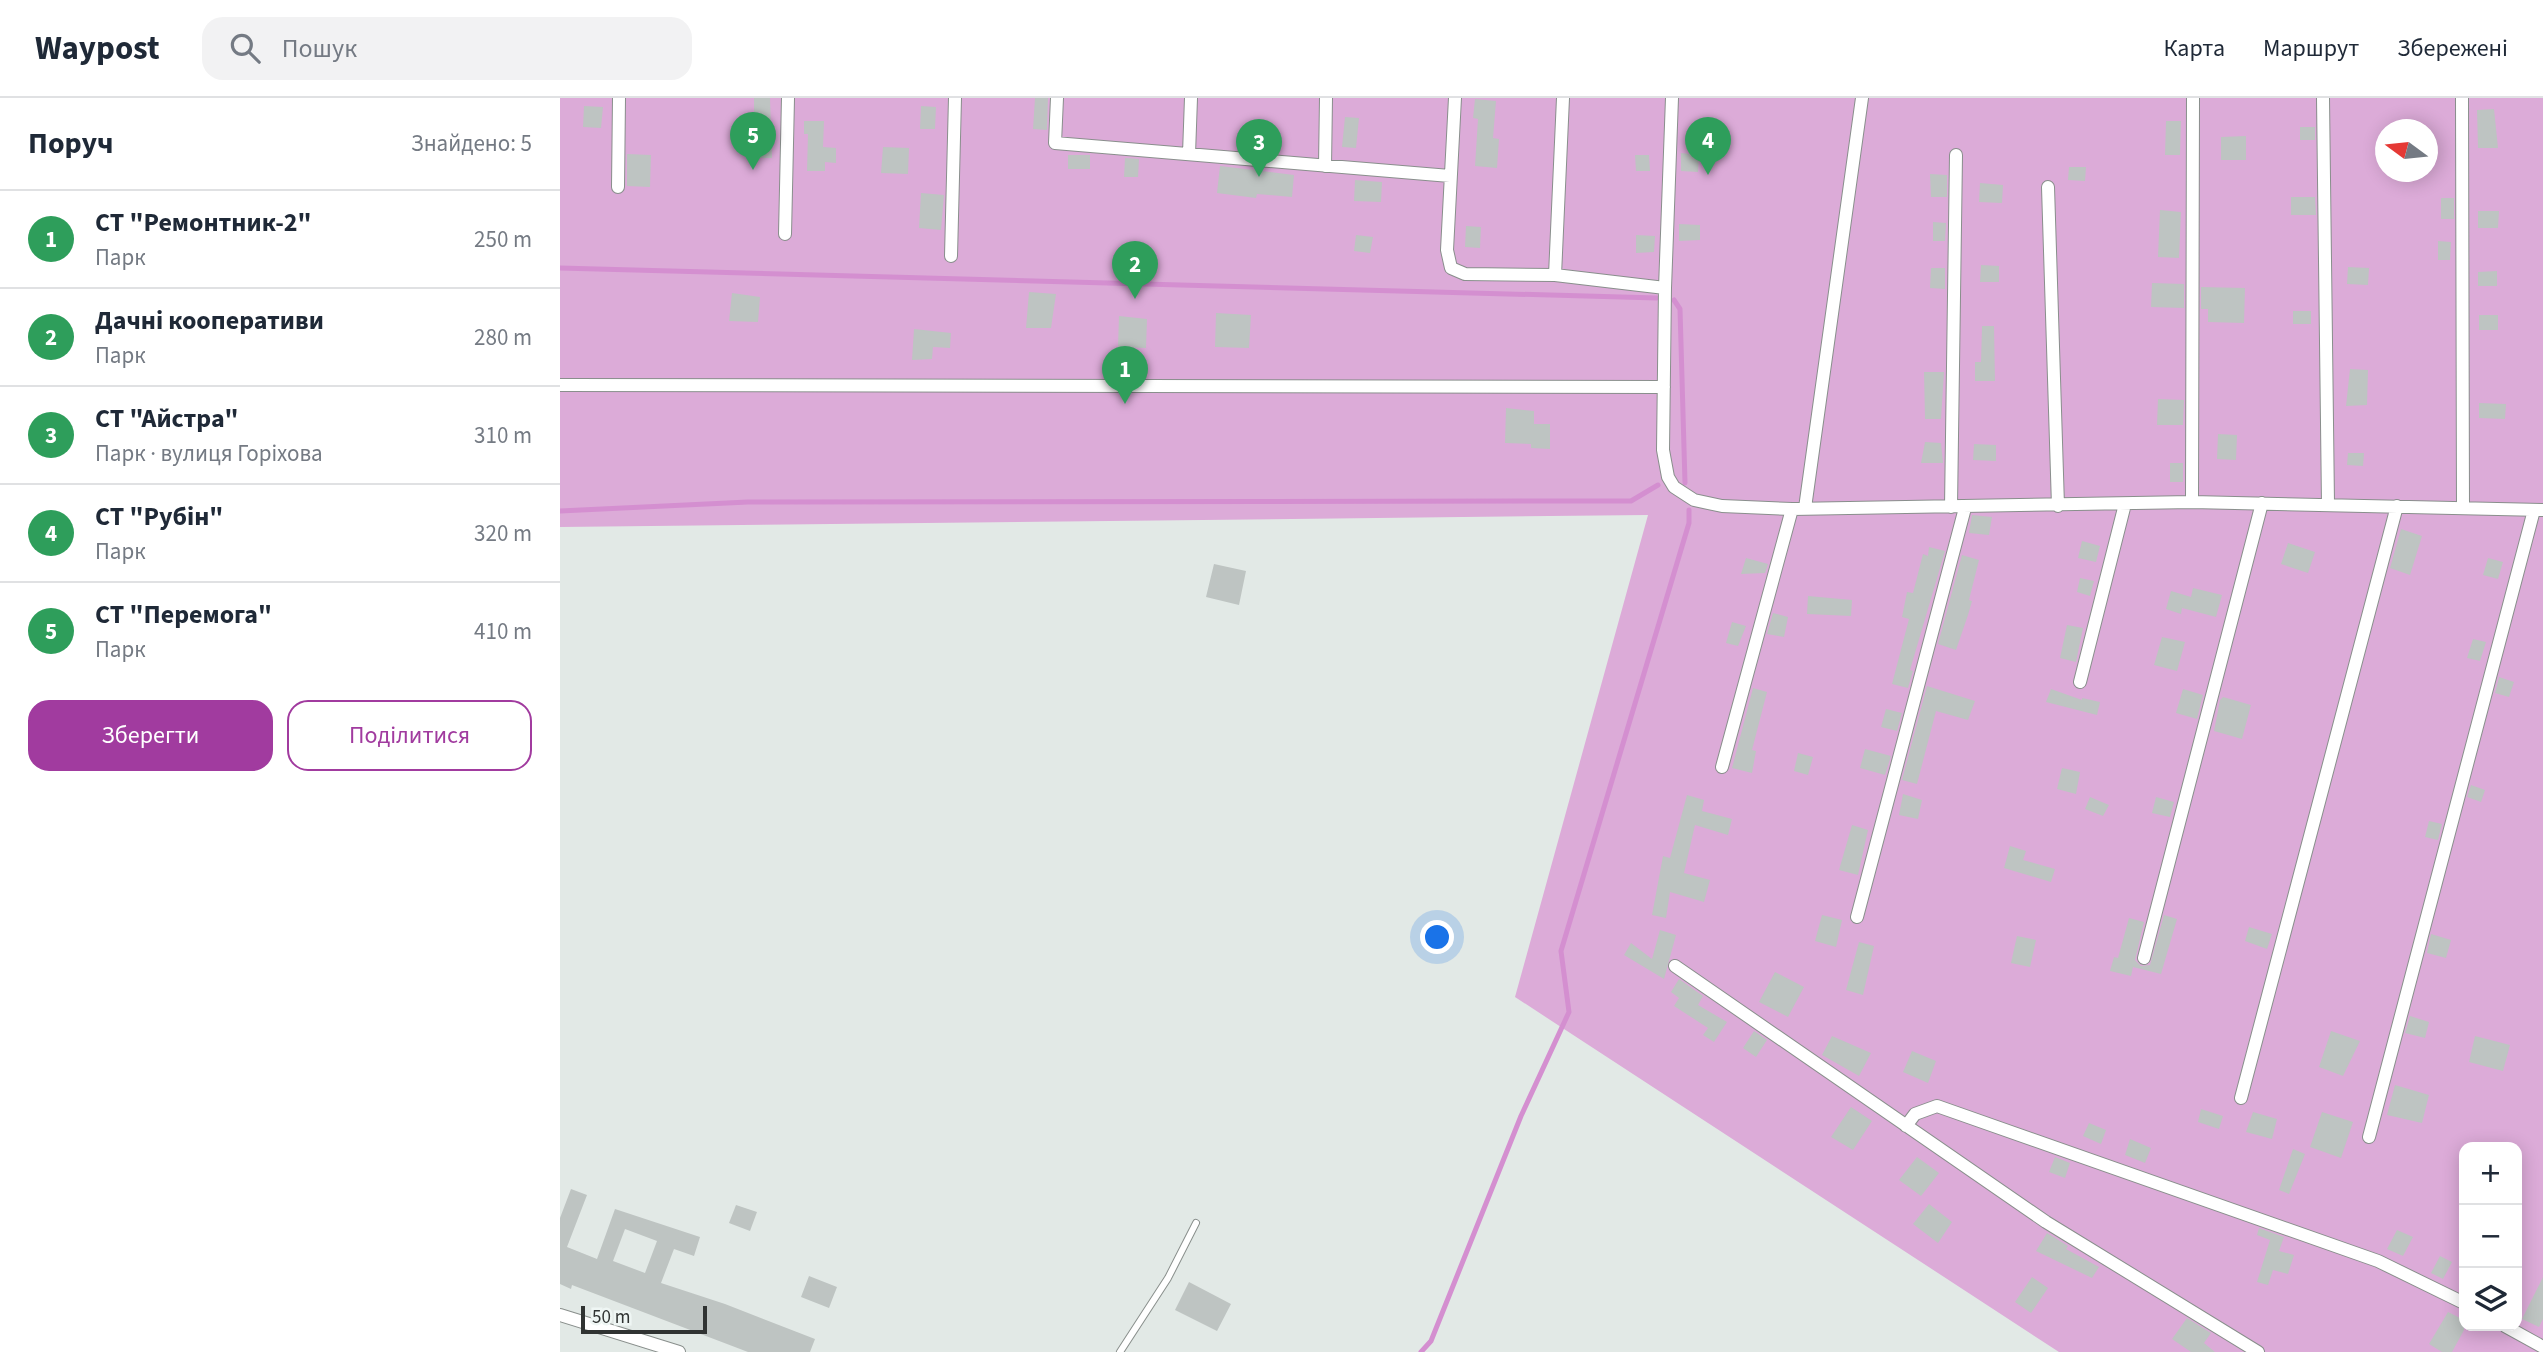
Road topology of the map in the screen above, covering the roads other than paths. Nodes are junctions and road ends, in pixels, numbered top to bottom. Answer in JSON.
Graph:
{"nodes":[{"id":1,"x":619,"y":98,"type":"edge"},
{"id":2,"x":788,"y":98,"type":"edge"},
{"id":3,"x":955,"y":98,"type":"edge"},
{"id":4,"x":1057,"y":98,"type":"edge"},
{"id":5,"x":1191,"y":98,"type":"edge"},
{"id":6,"x":1326,"y":98,"type":"edge"},
{"id":7,"x":1455,"y":98,"type":"edge"},
{"id":8,"x":1563,"y":98,"type":"edge"},
{"id":9,"x":1672,"y":98,"type":"edge"},
{"id":10,"x":1862,"y":98,"type":"edge"},
{"id":11,"x":2193,"y":98,"type":"edge"},
{"id":12,"x":2323,"y":98,"type":"edge"},
{"id":13,"x":2462,"y":98,"type":"edge"},
{"id":14,"x":1189,"y":154,"type":"junction"},
{"id":15,"x":1956,"y":155,"type":"dead end"},
{"id":16,"x":1325,"y":166,"type":"junction"},
{"id":17,"x":1450,"y":176,"type":"junction"},
{"id":18,"x":618,"y":187,"type":"dead end"},
{"id":19,"x":2048,"y":187,"type":"dead end"},
{"id":20,"x":785,"y":234,"type":"dead end"},
{"id":21,"x":951,"y":256,"type":"dead end"},
{"id":22,"x":1555,"y":275,"type":"junction"},
{"id":23,"x":1665,"y":288,"type":"junction"},
{"id":24,"x":560,"y":385,"type":"edge"},
{"id":25,"x":1664,"y":387,"type":"junction"},
{"id":26,"x":2192,"y":502,"type":"junction"},
{"id":27,"x":2262,"y":503,"type":"junction"},
{"id":28,"x":2125,"y":504,"type":"junction"},
{"id":29,"x":2328,"y":504,"type":"junction"},
{"id":30,"x":2058,"y":506,"type":"junction"},
{"id":31,"x":2397,"y":506,"type":"junction"},
{"id":32,"x":1951,"y":508,"type":"junction"},
{"id":33,"x":1965,"y":508,"type":"junction"},
{"id":34,"x":2463,"y":508,"type":"junction"},
{"id":35,"x":1799,"y":509,"type":"junction"},
{"id":36,"x":2538,"y":510,"type":"edge"},
{"id":37,"x":2080,"y":682,"type":"dead end"},
{"id":38,"x":1722,"y":767,"type":"dead end"},
{"id":39,"x":1857,"y":917,"type":"dead end"},
{"id":40,"x":2144,"y":958,"type":"dead end"},
{"id":41,"x":1675,"y":966,"type":"dead end"},
{"id":42,"x":2241,"y":1098,"type":"dead end"},
{"id":43,"x":1906,"y":1126,"type":"junction"},
{"id":44,"x":2369,"y":1137,"type":"dead end"},
{"id":45,"x":1196,"y":1223,"type":"dead end"},
{"id":46,"x":2459,"y":1301,"type":"edge"},
{"id":47,"x":560,"y":1315,"type":"edge"},
{"id":48,"x":2514,"y":1331,"type":"edge"},
{"id":49,"x":2543,"y":1347,"type":"edge"},
{"id":50,"x":678,"y":1352,"type":"edge"},
{"id":51,"x":1120,"y":1352,"type":"edge"},
{"id":52,"x":2258,"y":1352,"type":"edge"}],
"edges":[{"from":1,"to":18,"type":"street"},
{"from":2,"to":20,"type":"street"},
{"from":3,"to":21,"type":"street"},
{"from":4,"to":14,"type":"street"},
{"from":5,"to":14,"type":"street"},
{"from":6,"to":16,"type":"street"},
{"from":7,"to":17,"type":"street"},
{"from":8,"to":22,"type":"street"},
{"from":9,"to":23,"type":"street"},
{"from":10,"to":35,"type":"street"},
{"from":11,"to":26,"type":"street"},
{"from":12,"to":29,"type":"street"},
{"from":13,"to":34,"type":"street"},
{"from":14,"to":16,"type":"street"},
{"from":15,"to":32,"type":"street"},
{"from":16,"to":17,"type":"street"},
{"from":17,"to":22,"type":"street"},
{"from":19,"to":30,"type":"street"},
{"from":22,"to":23,"type":"street"},
{"from":23,"to":25,"type":"street"},
{"from":24,"to":25,"type":"street"},
{"from":25,"to":35,"type":"street"},
{"from":26,"to":27,"type":"street"},
{"from":26,"to":28,"type":"street"},
{"from":27,"to":29,"type":"street"},
{"from":27,"to":40,"type":"street"},
{"from":28,"to":30,"type":"street"},
{"from":28,"to":37,"type":"street"},
{"from":29,"to":31,"type":"street"},
{"from":30,"to":33,"type":"street"},
{"from":31,"to":34,"type":"street"},
{"from":31,"to":42,"type":"street"},
{"from":32,"to":33,"type":"street"},
{"from":32,"to":35,"type":"street"},
{"from":33,"to":39,"type":"street"},
{"from":34,"to":36,"type":"street"},
{"from":35,"to":38,"type":"street"},
{"from":36,"to":44,"type":"street"},
{"from":41,"to":43,"type":"street"},
{"from":43,"to":46,"type":"street"},
{"from":43,"to":52,"type":"street"},
{"from":45,"to":51,"type":"lane"},
{"from":47,"to":50,"type":"street"},
{"from":48,"to":49,"type":"street"}]}
